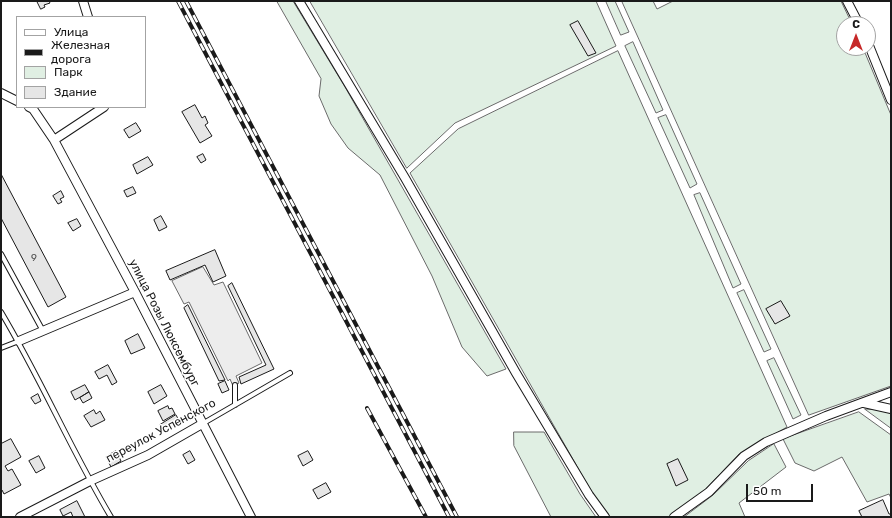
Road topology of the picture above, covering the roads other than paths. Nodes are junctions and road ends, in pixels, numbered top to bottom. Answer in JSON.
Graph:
{"nodes":[{"id":1,"x":83,"y":1,"type":"edge"},
{"id":2,"x":299,"y":1,"type":"edge"},
{"id":3,"x":847,"y":1,"type":"edge"},
{"id":4,"x":88,"y":16,"type":"edge"},
{"id":5,"x":855,"y":16,"type":"edge"},
{"id":6,"x":873,"y":56,"type":"edge"},
{"id":7,"x":1,"y":92,"type":"edge"},
{"id":8,"x":16,"y":100,"type":"edge"},
{"id":9,"x":891,"y":100,"type":"edge"},
{"id":10,"x":31,"y":108,"type":"edge"},
{"id":11,"x":102,"y":108,"type":"edge"},
{"id":12,"x":54,"y":140,"type":"junction"},
{"id":13,"x":1,"y":254,"type":"edge"},
{"id":14,"x":135,"y":292,"type":"junction"},
{"id":15,"x":1,"y":312,"type":"edge"},
{"id":16,"x":43,"y":331,"type":"junction"},
{"id":17,"x":19,"y":342,"type":"junction"},
{"id":18,"x":1,"y":348,"type":"edge"},
{"id":19,"x":290,"y":373,"type":"dead end"},
{"id":20,"x":235,"y":385,"type":"dead end"},
{"id":21,"x":891,"y":392,"type":"edge"},
{"id":22,"x":864,"y":403,"type":"junction"},
{"id":23,"x":235,"y":405,"type":"junction"},
{"id":24,"x":891,"y":408,"type":"edge"},
{"id":25,"x":202,"y":424,"type":"junction"},
{"id":26,"x":90,"y":481,"type":"junction"},
{"id":27,"x":20,"y":517,"type":"edge"},
{"id":28,"x":111,"y":517,"type":"edge"},
{"id":29,"x":251,"y":517,"type":"edge"},
{"id":30,"x":605,"y":517,"type":"edge"},
{"id":31,"x":674,"y":517,"type":"edge"}],
"edges":[{"from":1,"to":4,"type":"street"},
{"from":2,"to":30,"type":"street"},
{"from":3,"to":5,"type":"street"},
{"from":6,"to":9,"type":"street"},
{"from":7,"to":8,"type":"street"},
{"from":10,"to":12,"type":"street","name":"улица Розы Люксембург"},
{"from":11,"to":12,"type":"street"},
{"from":12,"to":14,"type":"street","name":"улица Розы Люксембург"},
{"from":13,"to":16,"type":"lane"},
{"from":14,"to":16,"type":"street"},
{"from":14,"to":25,"type":"street","name":"улица Розы Люксембург"},
{"from":15,"to":17,"type":"lane"},
{"from":16,"to":17,"type":"street"},
{"from":17,"to":18,"type":"lane"},
{"from":17,"to":26,"type":"lane"},
{"from":19,"to":23,"type":"lane","name":"переулок Успенского"},
{"from":20,"to":23,"type":"lane"},
{"from":21,"to":22,"type":"street"},
{"from":22,"to":24,"type":"street"},
{"from":22,"to":31,"type":"street"},
{"from":23,"to":25,"type":"lane","name":"переулок Успенского"},
{"from":25,"to":26,"type":"street","name":"переулок Успенского"},
{"from":25,"to":29,"type":"street","name":"улица Розы Люксембург"},
{"from":26,"to":27,"type":"street","name":"переулок Успенского"},
{"from":26,"to":28,"type":"lane"}]}
